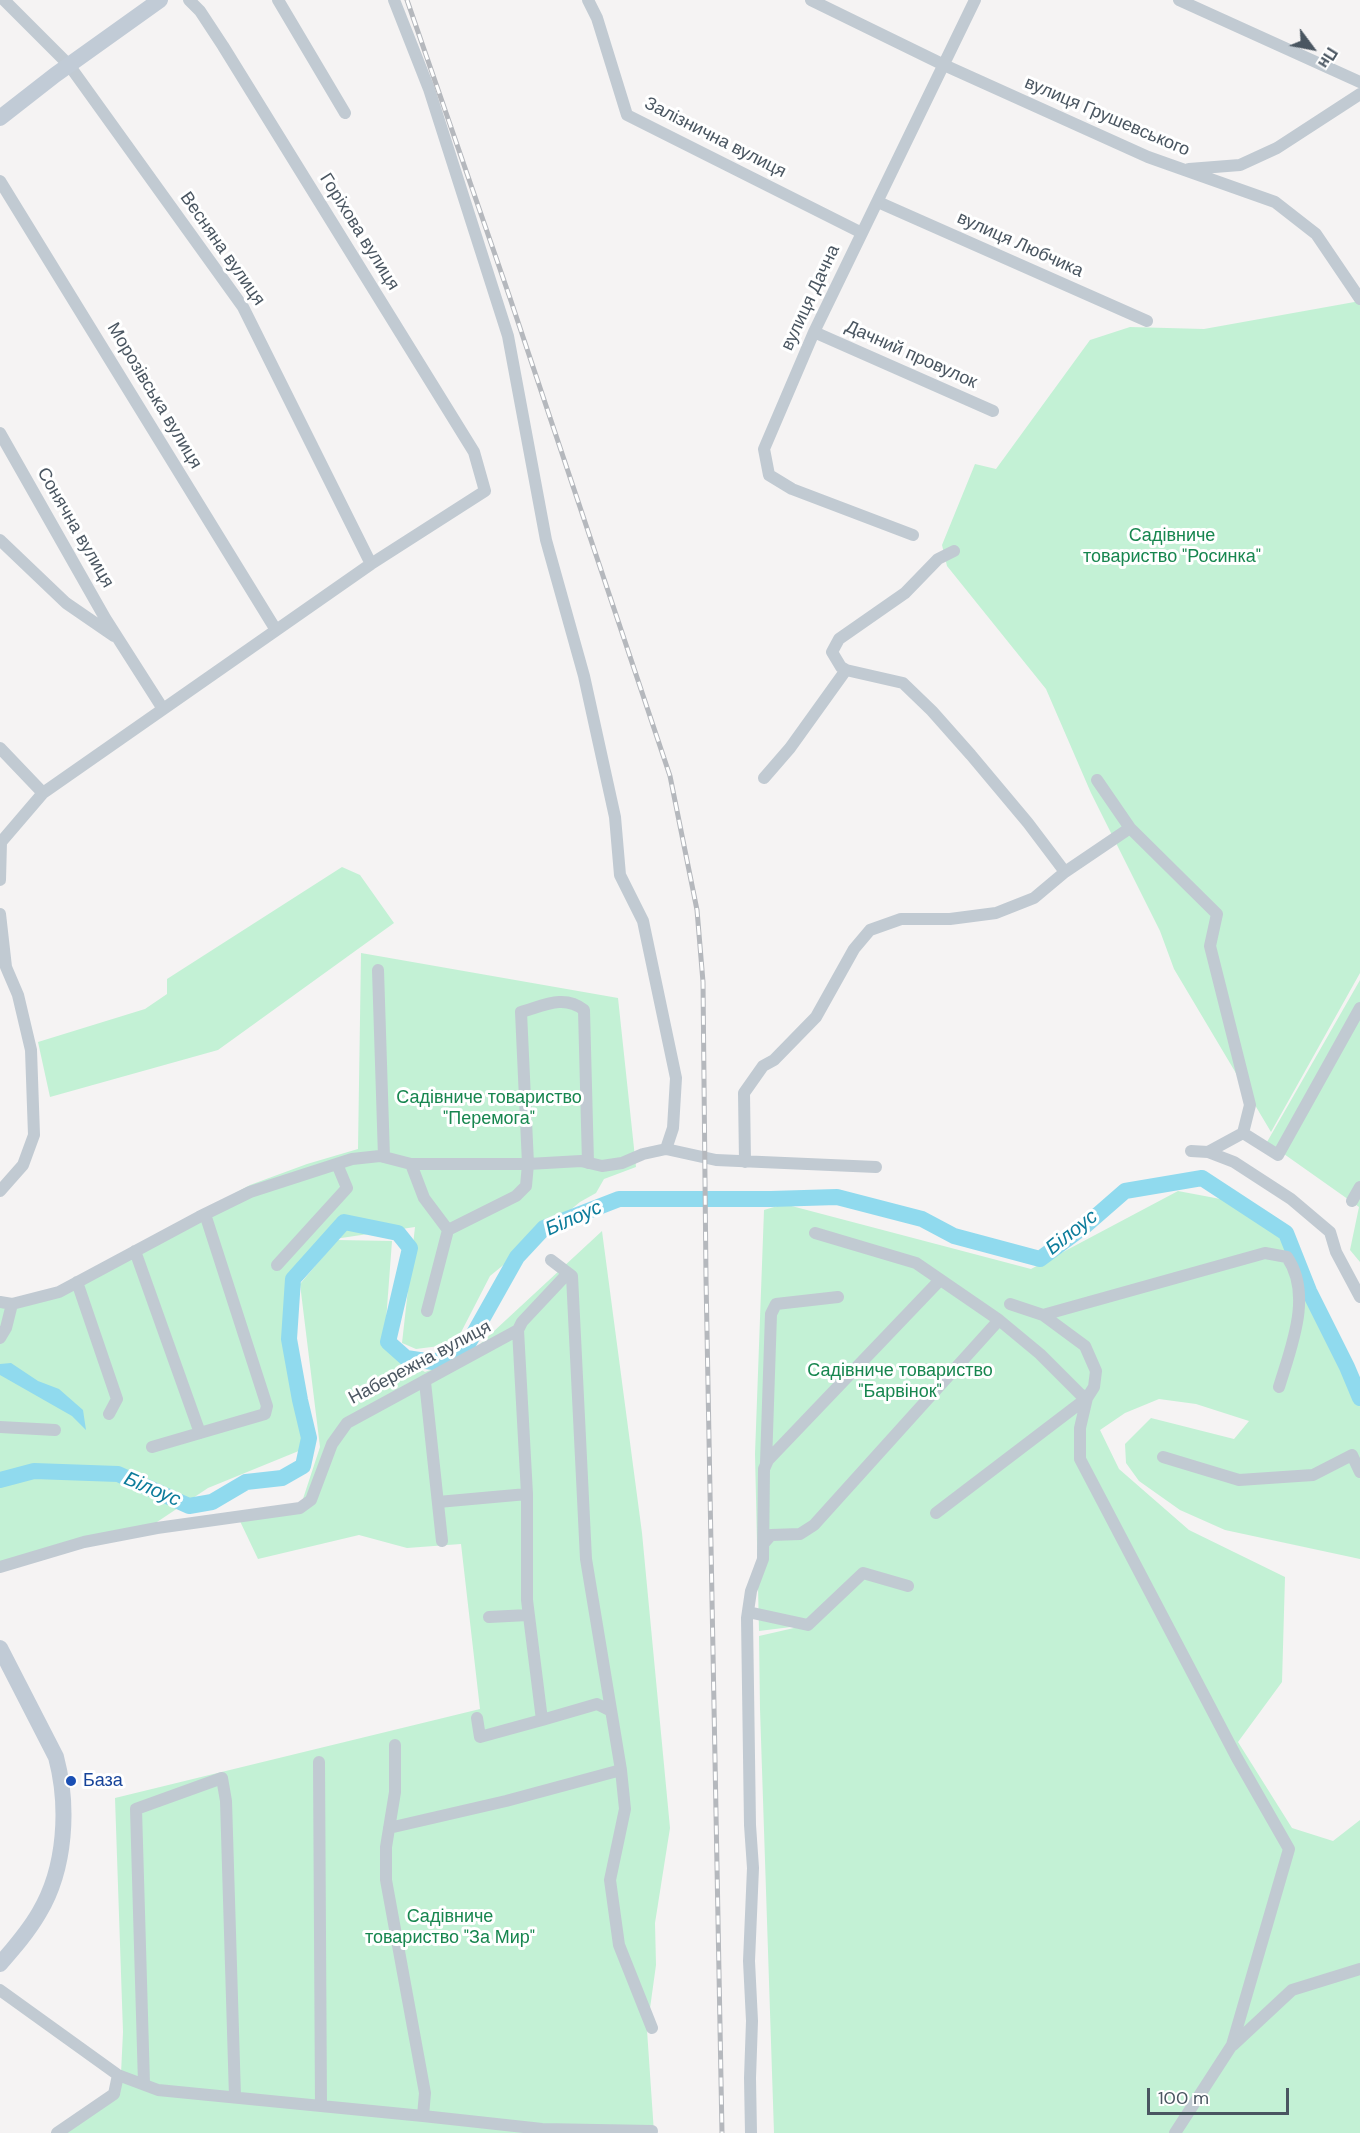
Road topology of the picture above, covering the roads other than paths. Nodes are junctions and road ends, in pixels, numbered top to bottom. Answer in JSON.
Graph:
{"nodes":[{"id":1,"x":4,"y":0,"type":"edge"},
{"id":2,"x":160,"y":0,"type":"edge"},
{"id":3,"x":189,"y":0,"type":"edge"},
{"id":4,"x":278,"y":0,"type":"edge"},
{"id":5,"x":394,"y":0,"type":"edge"},
{"id":6,"x":588,"y":0,"type":"edge"},
{"id":7,"x":811,"y":0,"type":"edge"},
{"id":8,"x":975,"y":0,"type":"edge"},
{"id":9,"x":1179,"y":0,"type":"edge"},
{"id":10,"x":69,"y":65,"type":"junction"},
{"id":11,"x":944,"y":65,"type":"junction"},
{"id":12,"x":1360,"y":82,"type":"edge"},
{"id":13,"x":1360,"y":94,"type":"edge"},
{"id":14,"x":345,"y":113,"type":"dead end"},
{"id":15,"x":0,"y":118,"type":"edge"},
{"id":16,"x":1184,"y":170,"type":"junction"},
{"id":17,"x":0,"y":181,"type":"edge"},
{"id":18,"x":878,"y":202,"type":"junction"},
{"id":19,"x":862,"y":233,"type":"junction"},
{"id":20,"x":1360,"y":299,"type":"edge"},
{"id":21,"x":1147,"y":321,"type":"dead end"},
{"id":22,"x":814,"y":332,"type":"junction"},
{"id":23,"x":993,"y":411,"type":"dead end"},
{"id":24,"x":0,"y":433,"type":"edge"},
{"id":25,"x":913,"y":535,"type":"dead end"},
{"id":26,"x":0,"y":540,"type":"edge"},
{"id":27,"x":954,"y":550,"type":"dead end"},
{"id":28,"x":371,"y":564,"type":"junction"},
{"id":29,"x":276,"y":630,"type":"junction"},
{"id":30,"x":119,"y":640,"type":"junction"},
{"id":31,"x":846,"y":670,"type":"junction"},
{"id":32,"x":163,"y":709,"type":"junction"},
{"id":33,"x":0,"y":747,"type":"edge"},
{"id":34,"x":764,"y":778,"type":"dead end"},
{"id":35,"x":1097,"y":780,"type":"dead end"},
{"id":36,"x":43,"y":793,"type":"junction"},
{"id":37,"x":1130,"y":828,"type":"junction"},
{"id":38,"x":1065,"y":872,"type":"junction"},
{"id":39,"x":0,"y":880,"type":"edge"},
{"id":40,"x":0,"y":914,"type":"edge"},
{"id":41,"x":378,"y":970,"type":"dead end"},
{"id":42,"x":1360,"y":1008,"type":"edge"},
{"id":43,"x":1243,"y":1133,"type":"junction"},
{"id":44,"x":666,"y":1149,"type":"junction"},
{"id":45,"x":1191,"y":1151,"type":"dead end"},
{"id":46,"x":1208,"y":1152,"type":"junction"},
{"id":47,"x":384,"y":1157,"type":"junction"},
{"id":48,"x":745,"y":1162,"type":"junction"},
{"id":49,"x":588,"y":1163,"type":"junction"},
{"id":50,"x":337,"y":1164,"type":"junction"},
{"id":51,"x":411,"y":1164,"type":"junction"},
{"id":52,"x":528,"y":1164,"type":"junction"},
{"id":53,"x":876,"y":1167,"type":"dead end"},
{"id":54,"x":1360,"y":1187,"type":"edge"},
{"id":55,"x":0,"y":1191,"type":"edge"},
{"id":56,"x":1352,"y":1201,"type":"dead end"},
{"id":57,"x":205,"y":1214,"type":"junction"},
{"id":58,"x":448,"y":1230,"type":"junction"},
{"id":59,"x":814,"y":1233,"type":"dead end"},
{"id":60,"x":135,"y":1251,"type":"junction"},
{"id":61,"x":551,"y":1260,"type":"dead end"},
{"id":62,"x":277,"y":1265,"type":"dead end"},
{"id":63,"x":568,"y":1273,"type":"junction"},
{"id":64,"x":940,"y":1280,"type":"junction"},
{"id":65,"x":77,"y":1282,"type":"junction"},
{"id":66,"x":1358,"y":1289,"type":"edge"},
{"id":67,"x":838,"y":1297,"type":"dead end"},
{"id":68,"x":6,"y":1303,"type":"edge"},
{"id":69,"x":1010,"y":1304,"type":"dead end"},
{"id":70,"x":426,"y":1311,"type":"dead end"},
{"id":71,"x":1043,"y":1315,"type":"junction"},
{"id":72,"x":999,"y":1320,"type":"junction"},
{"id":73,"x":518,"y":1330,"type":"junction"},
{"id":74,"x":0,"y":1338,"type":"edge"},
{"id":75,"x":425,"y":1382,"type":"junction"},
{"id":76,"x":1279,"y":1387,"type":"dead end"},
{"id":77,"x":1087,"y":1398,"type":"junction"},
{"id":78,"x":109,"y":1414,"type":"dead end"},
{"id":79,"x":0,"y":1427,"type":"edge"},
{"id":80,"x":55,"y":1430,"type":"dead end"},
{"id":81,"x":200,"y":1433,"type":"junction"},
{"id":82,"x":152,"y":1447,"type":"dead end"},
{"id":83,"x":1163,"y":1457,"type":"dead end"},
{"id":84,"x":766,"y":1463,"type":"junction"},
{"id":85,"x":1360,"y":1472,"type":"edge"},
{"id":86,"x":527,"y":1494,"type":"junction"},
{"id":87,"x":438,"y":1502,"type":"junction"},
{"id":88,"x":936,"y":1513,"type":"dead end"},
{"id":89,"x":442,"y":1541,"type":"dead end"},
{"id":90,"x":764,"y":1543,"type":"junction"},
{"id":91,"x":0,"y":1567,"type":"edge"},
{"id":92,"x":908,"y":1586,"type":"dead end"},
{"id":93,"x":748,"y":1612,"type":"junction"},
{"id":94,"x":528,"y":1615,"type":"junction"},
{"id":95,"x":489,"y":1617,"type":"dead end"},
{"id":96,"x":2,"y":1656,"type":"edge"},
{"id":97,"x":611,"y":1711,"type":"junction"},
{"id":98,"x":477,"y":1718,"type":"dead end"},
{"id":99,"x":542,"y":1720,"type":"junction"},
{"id":100,"x":395,"y":1745,"type":"dead end"},
{"id":101,"x":319,"y":1762,"type":"dead end"},
{"id":102,"x":621,"y":1770,"type":"junction"},
{"id":103,"x":389,"y":1828,"type":"junction"},
{"id":104,"x":0,"y":1964,"type":"edge"},
{"id":105,"x":1360,"y":1969,"type":"edge"},
{"id":106,"x":0,"y":1990,"type":"edge"},
{"id":107,"x":652,"y":2028,"type":"dead end"},
{"id":108,"x":1232,"y":2045,"type":"junction"},
{"id":109,"x":118,"y":2075,"type":"junction"},
{"id":110,"x":144,"y":2084,"type":"junction"},
{"id":111,"x":235,"y":2097,"type":"junction"},
{"id":112,"x":321,"y":2106,"type":"junction"},
{"id":113,"x":423,"y":2116,"type":"junction"},
{"id":114,"x":652,"y":2131,"type":"dead end"},
{"id":115,"x":57,"y":2133,"type":"edge"},
{"id":116,"x":751,"y":2133,"type":"edge"},
{"id":117,"x":1175,"y":2133,"type":"edge"}],
"edges":[{"from":1,"to":10,"type":"street","name":"Весняна вулиця"},
{"from":2,"to":10,"type":"main road"},
{"from":3,"to":28,"type":"street","name":"Горіхова вулиця"},
{"from":4,"to":14,"type":"street"},
{"from":5,"to":44,"type":"street"},
{"from":6,"to":19,"type":"street","name":"Залізнична вулиця"},
{"from":7,"to":11,"type":"street","name":"вулиця Грушевського"},
{"from":8,"to":11,"type":"street","name":"вулиця Дачна"},
{"from":9,"to":12,"type":"street"},
{"from":10,"to":15,"type":"main road"},
{"from":10,"to":28,"type":"street","name":"Весняна вулиця"},
{"from":11,"to":16,"type":"street","name":"вулиця Грушевського"},
{"from":11,"to":18,"type":"street","name":"вулиця Дачна"},
{"from":13,"to":16,"type":"street"},
{"from":16,"to":20,"type":"street","name":"вулиця Грушевського"},
{"from":17,"to":29,"type":"street","name":"Морозівська вулиця"},
{"from":18,"to":19,"type":"street","name":"вулиця Дачна"},
{"from":18,"to":21,"type":"street","name":"вулиця Любчика"},
{"from":19,"to":22,"type":"street","name":"вулиця Дачна"},
{"from":22,"to":23,"type":"street","name":"Дачний провулок"},
{"from":22,"to":25,"type":"street","name":"вулиця Дачна"},
{"from":24,"to":30,"type":"street","name":"Сонячна вулиця"},
{"from":26,"to":30,"type":"street","name":"Сонячна вулиця"},
{"from":27,"to":31,"type":"street"},
{"from":28,"to":29,"type":"street"},
{"from":29,"to":32,"type":"street"},
{"from":30,"to":32,"type":"street","name":"Сонячна вулиця"},
{"from":31,"to":34,"type":"street"},
{"from":31,"to":38,"type":"street"},
{"from":32,"to":36,"type":"street"},
{"from":33,"to":36,"type":"street"},
{"from":35,"to":37,"type":"street"},
{"from":36,"to":39,"type":"street"},
{"from":37,"to":38,"type":"street"},
{"from":37,"to":43,"type":"street"},
{"from":38,"to":48,"type":"street"},
{"from":40,"to":55,"type":"street"},
{"from":41,"to":47,"type":"street"},
{"from":42,"to":43,"type":"street"},
{"from":43,"to":46,"type":"street"},
{"from":44,"to":48,"type":"street"},
{"from":44,"to":49,"type":"street"},
{"from":45,"to":46,"type":"street"},
{"from":46,"to":66,"type":"street"},
{"from":47,"to":50,"type":"street"},
{"from":47,"to":51,"type":"street"},
{"from":48,"to":53,"type":"street"},
{"from":49,"to":52,"type":"street"},
{"from":49,"to":52,"type":"street"},
{"from":50,"to":57,"type":"street"},
{"from":50,"to":62,"type":"street"},
{"from":51,"to":52,"type":"street"},
{"from":51,"to":58,"type":"street"},
{"from":52,"to":58,"type":"street"},
{"from":54,"to":56,"type":"street"},
{"from":57,"to":60,"type":"street"},
{"from":57,"to":81,"type":"street"},
{"from":58,"to":70,"type":"street"},
{"from":59,"to":64,"type":"street"},
{"from":60,"to":65,"type":"street"},
{"from":60,"to":81,"type":"street"},
{"from":61,"to":63,"type":"street"},
{"from":63,"to":73,"type":"street"},
{"from":63,"to":97,"type":"street"},
{"from":64,"to":72,"type":"street"},
{"from":64,"to":84,"type":"street"},
{"from":65,"to":68,"type":"street"},
{"from":65,"to":78,"type":"street"},
{"from":67,"to":84,"type":"street"},
{"from":68,"to":74,"type":"street"},
{"from":69,"to":71,"type":"street"},
{"from":71,"to":76,"type":"street"},
{"from":71,"to":77,"type":"street"},
{"from":72,"to":77,"type":"street"},
{"from":72,"to":90,"type":"street"},
{"from":73,"to":75,"type":"street","name":"Набережна вулиця"},
{"from":73,"to":86,"type":"street"},
{"from":75,"to":87,"type":"street"},
{"from":75,"to":91,"type":"street","name":"Набережна вулиця"},
{"from":77,"to":88,"type":"street"},
{"from":77,"to":108,"type":"street"},
{"from":79,"to":80,"type":"street"},
{"from":81,"to":82,"type":"street"},
{"from":83,"to":85,"type":"street"},
{"from":84,"to":90,"type":"street"},
{"from":86,"to":87,"type":"street"},
{"from":86,"to":94,"type":"street"},
{"from":87,"to":89,"type":"street"},
{"from":90,"to":93,"type":"street"},
{"from":92,"to":93,"type":"street"},
{"from":93,"to":116,"type":"street"},
{"from":94,"to":95,"type":"street"},
{"from":94,"to":99,"type":"street"},
{"from":96,"to":104,"type":"main road"},
{"from":97,"to":99,"type":"street"},
{"from":97,"to":102,"type":"street"},
{"from":98,"to":99,"type":"street"},
{"from":100,"to":103,"type":"street"},
{"from":101,"to":112,"type":"street"},
{"from":102,"to":103,"type":"street"},
{"from":102,"to":107,"type":"street"},
{"from":103,"to":113,"type":"street"},
{"from":105,"to":108,"type":"street"},
{"from":106,"to":109,"type":"street"},
{"from":108,"to":117,"type":"street"},
{"from":109,"to":110,"type":"street"},
{"from":109,"to":115,"type":"street"},
{"from":110,"to":111,"type":"street"},
{"from":110,"to":111,"type":"street"},
{"from":111,"to":112,"type":"street"},
{"from":112,"to":113,"type":"street"},
{"from":113,"to":114,"type":"street"}]}
